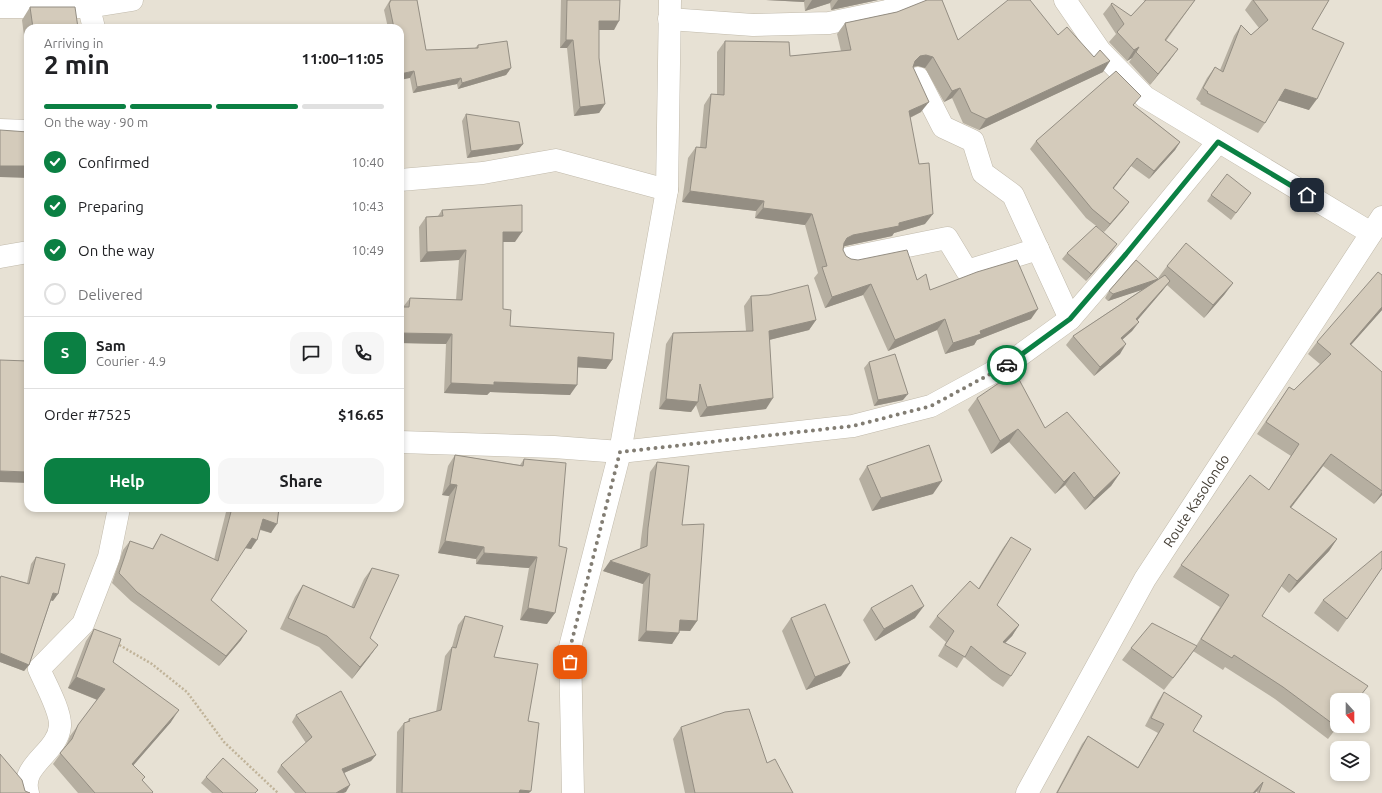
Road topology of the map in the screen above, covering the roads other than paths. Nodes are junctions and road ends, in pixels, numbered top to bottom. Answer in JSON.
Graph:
{"nodes":[{"id":1,"x":132,"y":0,"type":"edge"},
{"id":2,"x":914,"y":0,"type":"edge"},
{"id":3,"x":1065,"y":0,"type":"edge"},
{"id":4,"x":88,"y":4,"type":"edge"},
{"id":5,"x":0,"y":7,"type":"edge"},
{"id":6,"x":669,"y":9,"type":"edge"},
{"id":7,"x":93,"y":24,"type":"edge"},
{"id":8,"x":918,"y":78,"type":"edge"},
{"id":9,"x":0,"y":130,"type":"edge"},
{"id":10,"x":24,"y":131,"type":"edge"},
{"id":11,"x":1218,"y":142,"type":"junction"},
{"id":12,"x":404,"y":180,"type":"edge"},
{"id":13,"x":667,"y":190,"type":"junction"},
{"id":14,"x":1379,"y":223,"type":"edge"},
{"id":15,"x":1038,"y":249,"type":"junction"},
{"id":16,"x":24,"y":253,"type":"edge"},
{"id":17,"x":0,"y":257,"type":"edge"},
{"id":18,"x":848,"y":258,"type":"edge"},
{"id":19,"x":1070,"y":319,"type":"junction"},
{"id":20,"x":404,"y":442,"type":"edge"},
{"id":21,"x":620,"y":452,"type":"junction"},
{"id":22,"x":118,"y":512,"type":"edge"},
{"id":23,"x":28,"y":793,"type":"edge"},
{"id":24,"x":573,"y":793,"type":"edge"},
{"id":25,"x":1026,"y":793,"type":"edge"}],
"edges":[{"from":1,"to":4,"type":"street"},
{"from":2,"to":6,"type":"street"},
{"from":3,"to":11,"type":"street"},
{"from":4,"to":5,"type":"street"},
{"from":4,"to":7,"type":"street"},
{"from":6,"to":13,"type":"street"},
{"from":8,"to":15,"type":"street"},
{"from":9,"to":10,"type":"street"},
{"from":11,"to":14,"type":"street"},
{"from":11,"to":19,"type":"street"},
{"from":12,"to":13,"type":"street"},
{"from":13,"to":21,"type":"street"},
{"from":14,"to":25,"type":"street","name":"Route Kasolondo"},
{"from":15,"to":18,"type":"street"},
{"from":15,"to":19,"type":"street"},
{"from":16,"to":17,"type":"street"},
{"from":19,"to":21,"type":"street"},
{"from":20,"to":21,"type":"street"},
{"from":21,"to":24,"type":"street"},
{"from":22,"to":23,"type":"street"}]}
